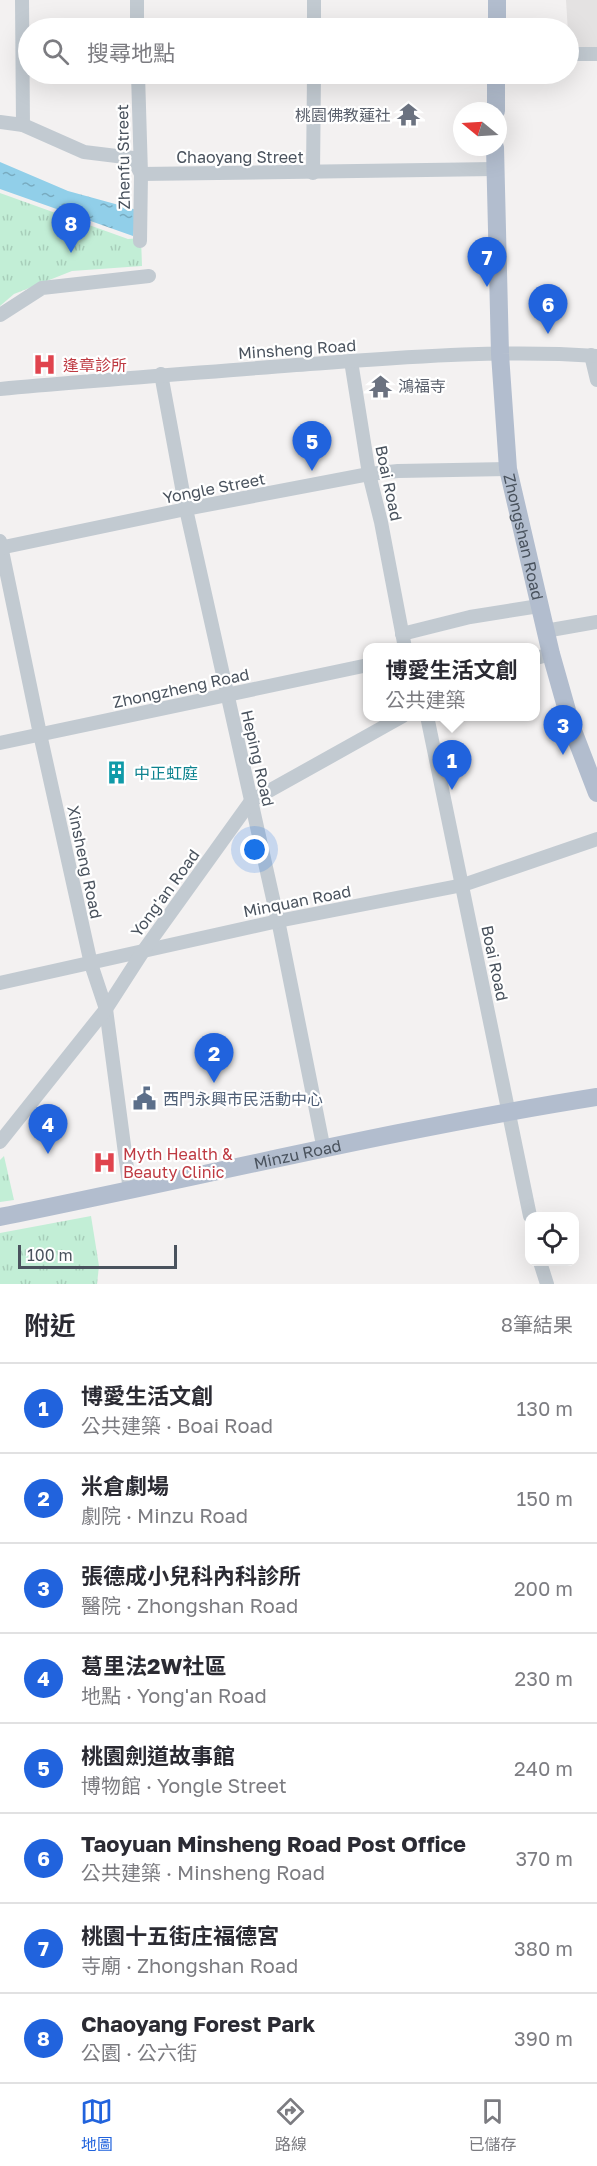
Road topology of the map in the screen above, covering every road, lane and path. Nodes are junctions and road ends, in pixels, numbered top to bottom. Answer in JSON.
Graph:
{"nodes":[{"id":1,"x":21,"y":0,"type":"edge"},
{"id":2,"x":136,"y":0,"type":"edge"},
{"id":3,"x":314,"y":0,"type":"edge"},
{"id":4,"x":497,"y":0,"type":"edge"},
{"id":5,"x":21,"y":18,"type":"edge"},
{"id":6,"x":137,"y":18,"type":"edge"},
{"id":7,"x":314,"y":18,"type":"edge"},
{"id":8,"x":497,"y":18,"type":"edge"},
{"id":9,"x":579,"y":54,"type":"edge"},
{"id":10,"x":597,"y":54,"type":"edge"},
{"id":11,"x":22,"y":84,"type":"edge"},
{"id":12,"x":138,"y":84,"type":"edge"},
{"id":13,"x":314,"y":84,"type":"edge"},
{"id":14,"x":496,"y":84,"type":"edge"},
{"id":15,"x":496,"y":102,"type":"edge"},
{"id":16,"x":0,"y":122,"type":"edge"},
{"id":17,"x":22,"y":125,"type":"junction"},
{"id":18,"x":495,"y":156,"type":"edge"},
{"id":19,"x":495,"y":169,"type":"junction"},
{"id":20,"x":313,"y":173,"type":"junction"},
{"id":21,"x":141,"y":174,"type":"junction"},
{"id":22,"x":140,"y":241,"type":"dead end"},
{"id":23,"x":149,"y":276,"type":"dead end"},
{"id":24,"x":0,"y":315,"type":"edge"},
{"id":25,"x":500,"y":354,"type":"junction"},
{"id":26,"x":594,"y":355,"type":"edge"},
{"id":27,"x":351,"y":361,"type":"junction"},
{"id":28,"x":161,"y":374,"type":"junction"},
{"id":29,"x":597,"y":380,"type":"edge"},
{"id":30,"x":0,"y":389,"type":"edge"},
{"id":31,"x":508,"y":468,"type":"junction"},
{"id":32,"x":369,"y":474,"type":"junction"},
{"id":33,"x":186,"y":509,"type":"junction"},
{"id":34,"x":0,"y":546,"type":"edge"},
{"id":35,"x":539,"y":606,"type":"junction"},
{"id":36,"x":597,"y":622,"type":"edge"},
{"id":37,"x":545,"y":632,"type":"junction"},
{"id":38,"x":404,"y":641,"type":"edge"},
{"id":39,"x":544,"y":656,"type":"edge"},
{"id":40,"x":363,"y":666,"type":"edge"},
{"id":41,"x":227,"y":696,"type":"junction"},
{"id":42,"x":396,"y":721,"type":"edge"},
{"id":43,"x":428,"y":721,"type":"edge"},
{"id":44,"x":40,"y":734,"type":"junction"},
{"id":45,"x":0,"y":743,"type":"edge"},
{"id":46,"x":597,"y":793,"type":"edge"},
{"id":47,"x":251,"y":801,"type":"junction"},
{"id":48,"x":597,"y":839,"type":"edge"},
{"id":49,"x":463,"y":885,"type":"junction"},
{"id":50,"x":278,"y":921,"type":"junction"},
{"id":51,"x":144,"y":950,"type":"junction"},
{"id":52,"x":90,"y":964,"type":"junction"},
{"id":53,"x":0,"y":982,"type":"edge"},
{"id":54,"x":106,"y":1009,"type":"junction"},
{"id":55,"x":597,"y":1097,"type":"edge"},
{"id":56,"x":509,"y":1112,"type":"junction"},
{"id":57,"x":0,"y":1142,"type":"edge"},
{"id":58,"x":324,"y":1150,"type":"junction"},
{"id":59,"x":130,"y":1191,"type":"junction"},
{"id":60,"x":529,"y":1212,"type":"edge"},
{"id":61,"x":0,"y":1217,"type":"edge"},
{"id":62,"x":541,"y":1266,"type":"edge"},
{"id":63,"x":547,"y":1284,"type":"edge"}],
"edges":[{"from":1,"to":5,"type":"street"},
{"from":2,"to":6,"type":"street"},
{"from":3,"to":7,"type":"street"},
{"from":4,"to":8,"type":"main road"},
{"from":9,"to":10,"type":"street"},
{"from":11,"to":17,"type":"street"},
{"from":12,"to":21,"type":"street","name":"Zhenfu Street"},
{"from":13,"to":20,"type":"street"},
{"from":14,"to":15,"type":"main road"},
{"from":16,"to":17,"type":"street"},
{"from":17,"to":21,"type":"street"},
{"from":18,"to":19,"type":"main road","name":"Zhongshan Road"},
{"from":19,"to":20,"type":"street","name":"Chaoyang Street"},
{"from":19,"to":25,"type":"main road","name":"Zhongshan Road"},
{"from":20,"to":21,"type":"street","name":"Chaoyang Street"},
{"from":21,"to":22,"type":"street","name":"Zhenfu Street"},
{"from":23,"to":24,"type":"street"},
{"from":25,"to":26,"type":"street","name":"Minsheng Road"},
{"from":25,"to":27,"type":"street","name":"Minsheng Road"},
{"from":25,"to":31,"type":"main road","name":"Zhongshan Road"},
{"from":26,"to":29,"type":"street"},
{"from":27,"to":28,"type":"street","name":"Minsheng Road"},
{"from":27,"to":32,"type":"street","name":"Boai Road"},
{"from":28,"to":30,"type":"street","name":"Minsheng Road"},
{"from":28,"to":33,"type":"street","name":"Heping Road"},
{"from":31,"to":32,"type":"street","name":"Yongle Street"},
{"from":31,"to":35,"type":"main road","name":"Zhongshan Road"},
{"from":32,"to":33,"type":"street","name":"Yongle Street"},
{"from":32,"to":38,"type":"street","name":"Boai Road"},
{"from":33,"to":34,"type":"street","name":"Yongle Street"},
{"from":33,"to":41,"type":"street","name":"Heping Road"},
{"from":34,"to":44,"type":"street","name":"Xinsheng Road"},
{"from":35,"to":37,"type":"main road","name":"Zhongshan Road"},
{"from":35,"to":38,"type":"street"},
{"from":36,"to":37,"type":"street"},
{"from":37,"to":39,"type":"main road","name":"Zhongshan Road"},
{"from":39,"to":46,"type":"main road","name":"Zhongshan Road"},
{"from":40,"to":41,"type":"street","name":"Zhongzheng Road"},
{"from":41,"to":44,"type":"street","name":"Zhongzheng Road"},
{"from":41,"to":47,"type":"street","name":"Heping Road"},
{"from":42,"to":47,"type":"street","name":"Yong'an Road"},
{"from":43,"to":49,"type":"street","name":"Boai Road"},
{"from":44,"to":45,"type":"street","name":"Zhongzheng Road"},
{"from":44,"to":52,"type":"street","name":"Xinsheng Road"},
{"from":47,"to":50,"type":"street","name":"Heping Road"},
{"from":47,"to":51,"type":"street","name":"Yong'an Road"},
{"from":48,"to":49,"type":"street","name":"Minquan Road"},
{"from":49,"to":50,"type":"street","name":"Minquan Road"},
{"from":49,"to":56,"type":"street","name":"Boai Road"},
{"from":50,"to":51,"type":"street","name":"Minquan Road"},
{"from":50,"to":58,"type":"street","name":"Heping Road"},
{"from":51,"to":52,"type":"street","name":"Minquan Road"},
{"from":51,"to":54,"type":"street","name":"Yong'an Road"},
{"from":52,"to":53,"type":"street","name":"Minquan Road"},
{"from":52,"to":54,"type":"street","name":"Xinsheng Road"},
{"from":54,"to":57,"type":"street","name":"Yong'an Road"},
{"from":54,"to":59,"type":"street","name":"Xinsheng Road"},
{"from":55,"to":56,"type":"main road","name":"Minzu Road"},
{"from":56,"to":58,"type":"main road","name":"Minzu Road"},
{"from":56,"to":60,"type":"street","name":"Boai Road"},
{"from":58,"to":59,"type":"main road","name":"Minzu Road"},
{"from":59,"to":61,"type":"main road","name":"Minzu Road"},
{"from":62,"to":63,"type":"street"}]}
